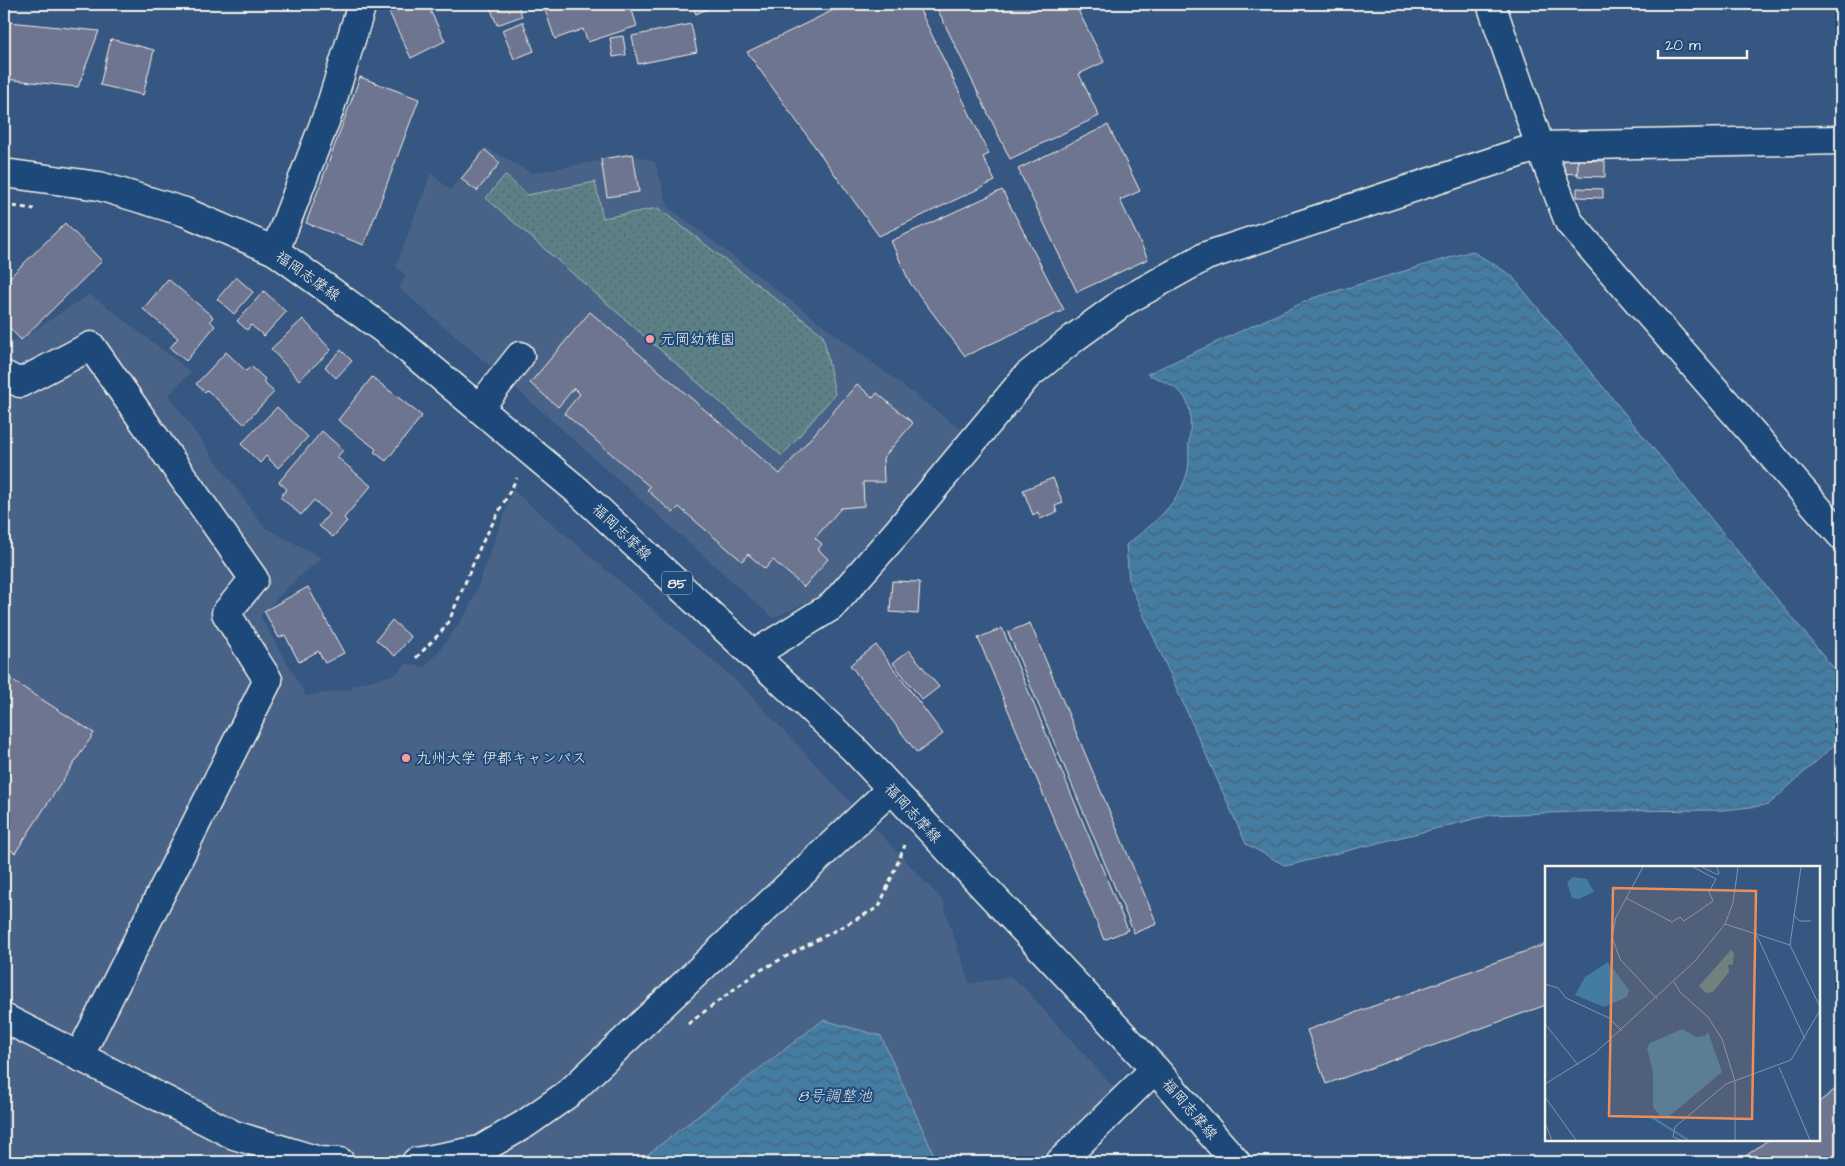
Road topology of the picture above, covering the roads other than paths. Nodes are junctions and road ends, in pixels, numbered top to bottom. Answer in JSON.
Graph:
{"nodes":[{"id":1,"x":362,"y":4,"type":"edge"},
{"id":2,"x":1492,"y":4,"type":"edge"},
{"id":3,"x":1841,"y":140,"type":"edge"},
{"id":4,"x":1540,"y":146,"type":"junction"},
{"id":5,"x":4,"y":173,"type":"edge"},
{"id":6,"x":275,"y":252,"type":"junction"},
{"id":7,"x":520,"y":356,"type":"dead end"},
{"id":8,"x":4,"y":375,"type":"edge"},
{"id":9,"x":479,"y":408,"type":"junction"},
{"id":10,"x":1841,"y":535,"type":"edge"},
{"id":11,"x":753,"y":656,"type":"junction"},
{"id":12,"x":891,"y":789,"type":"junction"},
{"id":13,"x":4,"y":1018,"type":"edge"},
{"id":14,"x":80,"y":1057,"type":"junction"},
{"id":15,"x":1155,"y":1069,"type":"junction"},
{"id":16,"x":340,"y":1162,"type":"edge"},
{"id":17,"x":416,"y":1162,"type":"edge"},
{"id":18,"x":1060,"y":1162,"type":"edge"},
{"id":19,"x":1236,"y":1162,"type":"edge"}],
"edges":[{"from":1,"to":6,"type":"street"},
{"from":2,"to":4,"type":"street"},
{"from":3,"to":4,"type":"street"},
{"from":4,"to":10,"type":"street"},
{"from":4,"to":11,"type":"street"},
{"from":5,"to":6,"type":"street","name":"福岡志摩線","number":"85"},
{"from":6,"to":9,"type":"street","name":"福岡志摩線","number":"85"},
{"from":7,"to":9,"type":"street"},
{"from":8,"to":14,"type":"street"},
{"from":9,"to":11,"type":"street","name":"福岡志摩線","number":"85"},
{"from":11,"to":12,"type":"street","name":"福岡志摩線","number":"85"},
{"from":12,"to":15,"type":"street","name":"福岡志摩線","number":"85"},
{"from":12,"to":17,"type":"street"},
{"from":13,"to":14,"type":"street"},
{"from":14,"to":16,"type":"street"},
{"from":15,"to":18,"type":"street"},
{"from":15,"to":19,"type":"street","name":"福岡志摩線","number":"85"}]}
